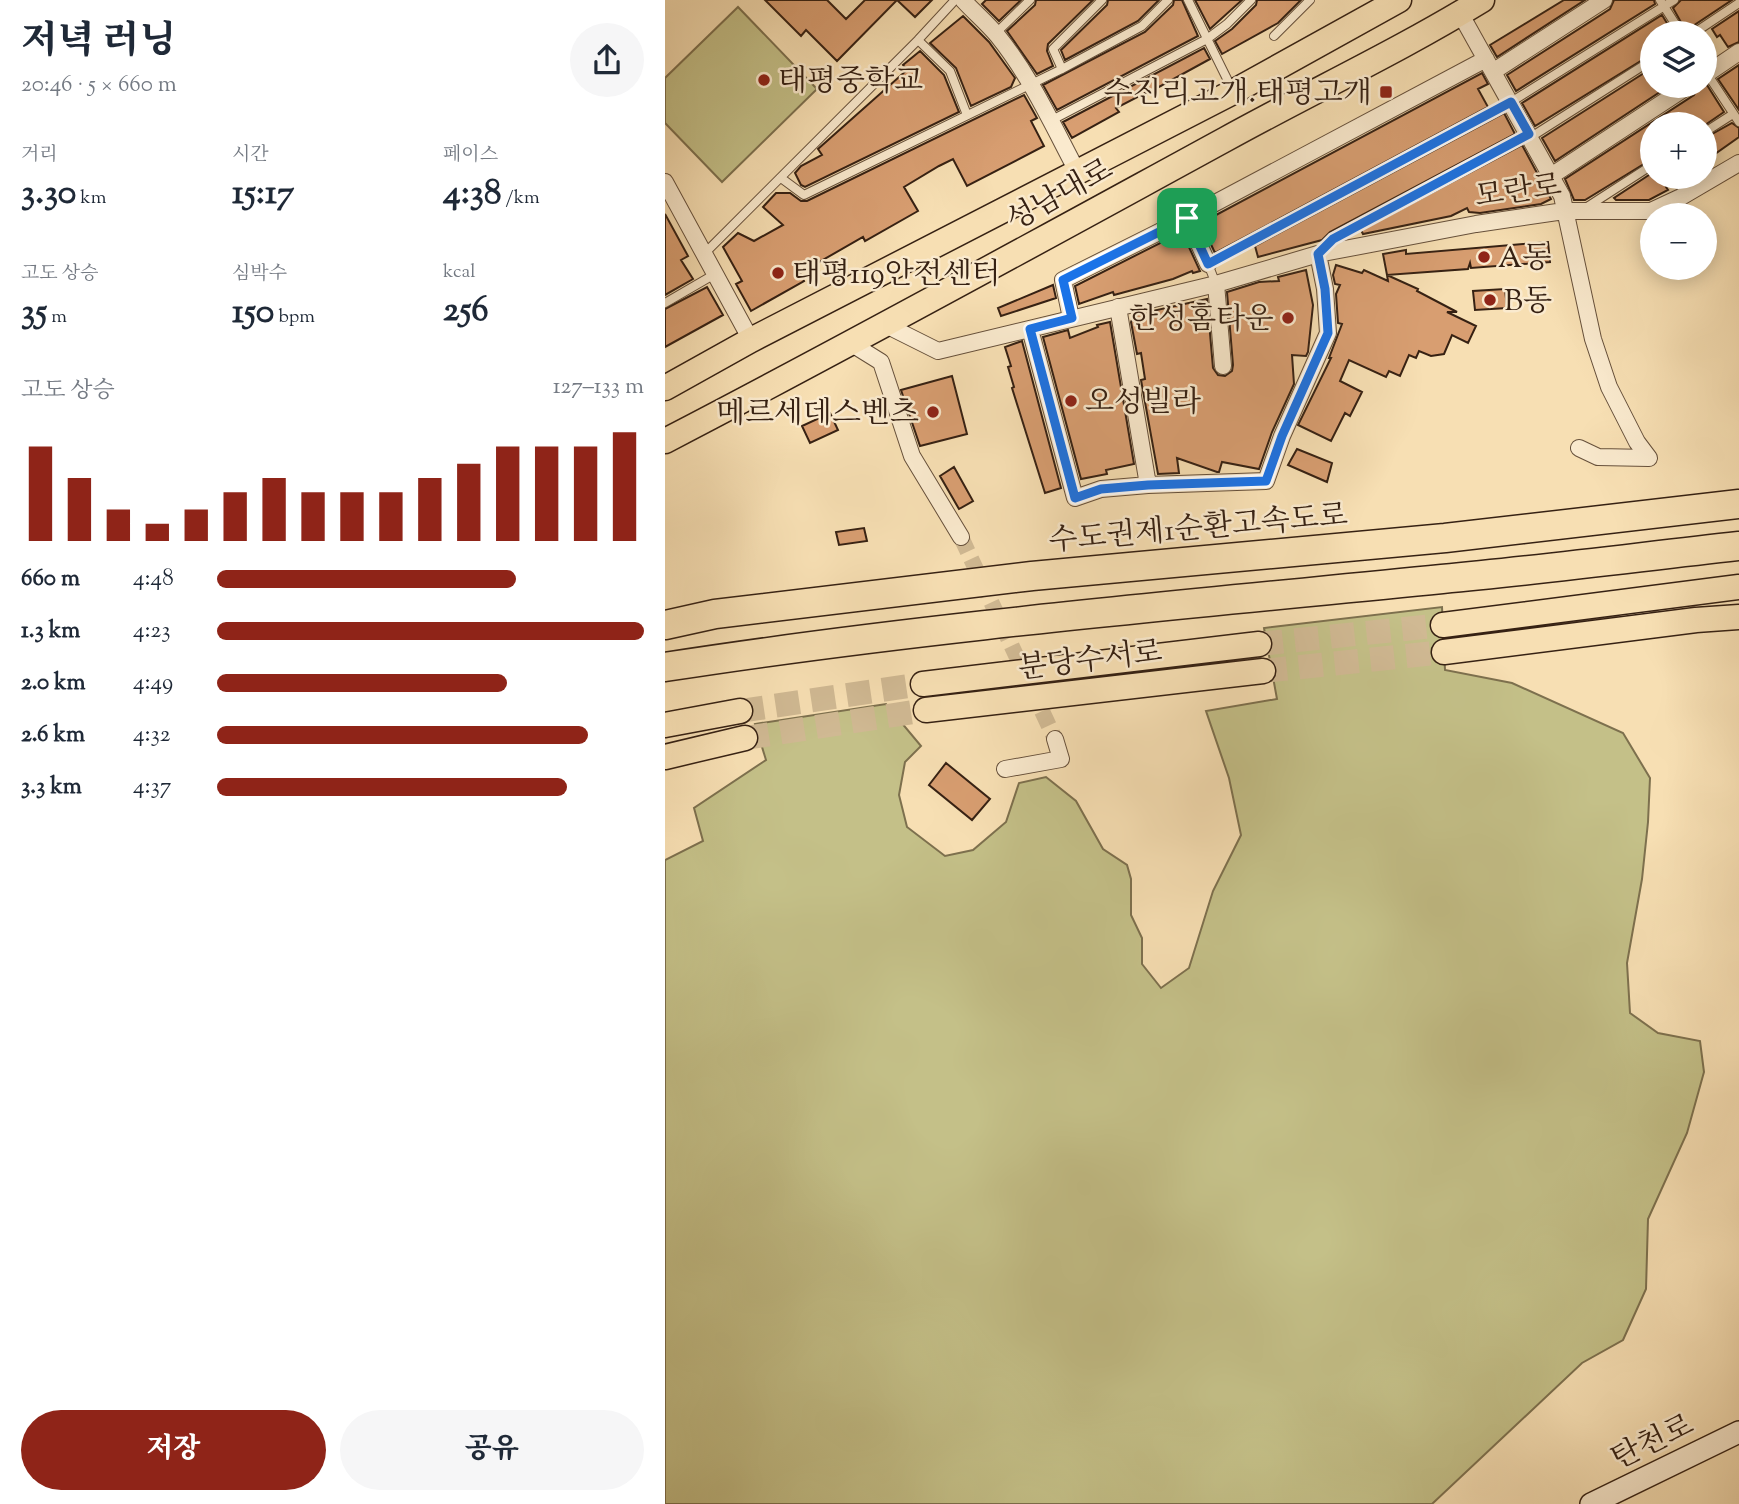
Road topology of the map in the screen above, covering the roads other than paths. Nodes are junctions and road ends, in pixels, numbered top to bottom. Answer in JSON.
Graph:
{"nodes":[{"id":1,"x":955,"y":0,"type":"edge"},
{"id":2,"x":963,"y":0,"type":"edge"},
{"id":3,"x":1030,"y":0,"type":"edge"},
{"id":4,"x":1102,"y":0,"type":"edge"},
{"id":5,"x":1168,"y":0,"type":"edge"},
{"id":6,"x":1188,"y":0,"type":"edge"},
{"id":7,"x":1251,"y":0,"type":"edge"},
{"id":8,"x":1310,"y":0,"type":"edge"},
{"id":9,"x":1399,"y":0,"type":"edge"},
{"id":10,"x":1482,"y":0,"type":"edge"},
{"id":11,"x":1604,"y":0,"type":"edge"},
{"id":12,"x":1674,"y":0,"type":"edge"},
{"id":13,"x":1662,"y":3,"type":"edge"},
{"id":14,"x":1739,"y":3,"type":"edge"},
{"id":15,"x":1455,"y":7,"type":"edge"},
{"id":16,"x":1673,"y":21,"type":"edge"},
{"id":17,"x":1712,"y":21,"type":"edge"},
{"id":18,"x":996,"y":33,"type":"junction"},
{"id":19,"x":1274,"y":36,"type":"dead end"},
{"id":20,"x":1207,"y":39,"type":"junction"},
{"id":21,"x":918,"y":40,"type":"junction"},
{"id":22,"x":1739,"y":52,"type":"edge"},
{"id":23,"x":1490,"y":65,"type":"junction"},
{"id":24,"x":1717,"y":65,"type":"edge"},
{"id":25,"x":1640,"y":67,"type":"edge"},
{"id":26,"x":1062,"y":69,"type":"junction"},
{"id":27,"x":1031,"y":83,"type":"junction"},
{"id":28,"x":1717,"y":90,"type":"edge"},
{"id":29,"x":1233,"y":92,"type":"junction"},
{"id":30,"x":1670,"y":98,"type":"edge"},
{"id":31,"x":1511,"y":102,"type":"junction"},
{"id":32,"x":1733,"y":114,"type":"junction"},
{"id":33,"x":967,"y":115,"type":"junction"},
{"id":34,"x":1050,"y":121,"type":"junction"},
{"id":35,"x":1739,"y":122,"type":"edge"},
{"id":36,"x":1717,"y":124,"type":"edge"},
{"id":37,"x":1530,"y":135,"type":"junction"},
{"id":38,"x":1738,"y":168,"type":"edge"},
{"id":39,"x":1078,"y":173,"type":"junction"},
{"id":40,"x":1640,"y":173,"type":"edge"},
{"id":41,"x":1551,"y":176,"type":"junction"},
{"id":42,"x":781,"y":178,"type":"junction"},
{"id":43,"x":665,"y":182,"type":"edge"},
{"id":44,"x":1582,"y":210,"type":"junction"},
{"id":45,"x":1564,"y":211,"type":"junction"},
{"id":46,"x":1187,"y":218,"type":"junction"},
{"id":47,"x":703,"y":254,"type":"junction"},
{"id":48,"x":1318,"y":254,"type":"junction"},
{"id":49,"x":1208,"y":264,"type":"junction"},
{"id":50,"x":715,"y":274,"type":"junction"},
{"id":51,"x":1216,"y":284,"type":"junction"},
{"id":52,"x":665,"y":303,"type":"edge"},
{"id":53,"x":1118,"y":307,"type":"junction"},
{"id":54,"x":1072,"y":318,"type":"junction"},
{"id":55,"x":886,"y":325,"type":"junction"},
{"id":56,"x":1030,"y":329,"type":"junction"},
{"id":57,"x":751,"y":340,"type":"junction"},
{"id":58,"x":852,"y":344,"type":"junction"},
{"id":59,"x":1223,"y":366,"type":"dead end"},
{"id":60,"x":665,"y":388,"type":"edge"},
{"id":61,"x":665,"y":440,"type":"edge"},
{"id":62,"x":1579,"y":448,"type":"dead end"},
{"id":63,"x":1148,"y":485,"type":"junction"},
{"id":64,"x":1739,"y":504,"type":"edge"},
{"id":65,"x":961,"y":537,"type":"tunnel mouth"},
{"id":66,"x":1739,"y":546,"type":"edge"},
{"id":67,"x":1739,"y":587,"type":"edge"},
{"id":68,"x":1739,"y":617,"type":"edge"},
{"id":69,"x":665,"y":625,"type":"edge"},
{"id":70,"x":1443,"y":625,"type":"tunnel mouth"},
{"id":71,"x":1259,"y":644,"type":"tunnel mouth"},
{"id":72,"x":1444,"y":652,"type":"tunnel mouth"},
{"id":73,"x":665,"y":667,"type":"edge"},
{"id":74,"x":1263,"y":671,"type":"tunnel mouth"},
{"id":75,"x":923,"y":684,"type":"tunnel mouth"},
{"id":76,"x":926,"y":710,"type":"tunnel mouth"},
{"id":77,"x":740,"y":711,"type":"tunnel mouth"},
{"id":78,"x":665,"y":725,"type":"edge"},
{"id":79,"x":745,"y":738,"type":"tunnel mouth"},
{"id":80,"x":1055,"y":738,"type":"tunnel mouth"},
{"id":81,"x":665,"y":757,"type":"edge"},
{"id":82,"x":1005,"y":769,"type":"dead end"},
{"id":83,"x":1739,"y":1432,"type":"edge"},
{"id":84,"x":1591,"y":1504,"type":"edge"}],
"edges":[{"from":1,"to":21,"type":"lane"},
{"from":2,"to":18,"type":"street"},
{"from":3,"to":18,"type":"lane"},
{"from":4,"to":26,"type":"lane"},
{"from":5,"to":26,"type":"lane"},
{"from":6,"to":20,"type":"lane"},
{"from":7,"to":20,"type":"lane"},
{"from":8,"to":19,"type":"lane"},
{"from":9,"to":29,"type":"main road","name":"성남대로"},
{"from":10,"to":15,"type":"main road","name":"성남대로"},
{"from":11,"to":23,"type":"street"},
{"from":12,"to":13,"type":"lane"},
{"from":13,"to":16,"type":"lane"},
{"from":13,"to":31,"type":"lane"},
{"from":14,"to":17,"type":"lane"},
{"from":15,"to":23,"type":"street"},
{"from":15,"to":55,"type":"main road","name":"성남대로"},
{"from":18,"to":27,"type":"street"},
{"from":20,"to":29,"type":"lane"},
{"from":20,"to":34,"type":"lane"},
{"from":21,"to":33,"type":"lane"},
{"from":21,"to":42,"type":"lane"},
{"from":22,"to":24,"type":"street"},
{"from":23,"to":31,"type":"street"},
{"from":23,"to":46,"type":"street"},
{"from":25,"to":37,"type":"lane"},
{"from":26,"to":27,"type":"lane"},
{"from":27,"to":33,"type":"lane"},
{"from":27,"to":34,"type":"street"},
{"from":28,"to":32,"type":"lane"},
{"from":29,"to":39,"type":"main road","name":"성남대로"},
{"from":30,"to":41,"type":"street"},
{"from":31,"to":37,"type":"street"},
{"from":31,"to":49,"type":"lane"},
{"from":32,"to":35,"type":"lane"},
{"from":32,"to":36,"type":"lane"},
{"from":33,"to":42,"type":"lane"},
{"from":34,"to":39,"type":"street"},
{"from":37,"to":41,"type":"street"},
{"from":37,"to":48,"type":"lane"},
{"from":38,"to":44,"type":"street","name":"모란로"},
{"from":39,"to":57,"type":"main road","name":"성남대로"},
{"from":40,"to":44,"type":"lane"},
{"from":41,"to":45,"type":"street"},
{"from":42,"to":47,"type":"lane"},
{"from":43,"to":47,"type":"street"},
{"from":44,"to":45,"type":"street","name":"모란로"},
{"from":45,"to":48,"type":"street","name":"모란로"},
{"from":45,"to":62,"type":"street"},
{"from":46,"to":49,"type":"street"},
{"from":46,"to":54,"type":"street"},
{"from":47,"to":50,"type":"street"},
{"from":48,"to":51,"type":"street","name":"모란로"},
{"from":48,"to":63,"type":"street"},
{"from":49,"to":51,"type":"lane"},
{"from":50,"to":52,"type":"lane"},
{"from":50,"to":57,"type":"street"},
{"from":51,"to":53,"type":"street","name":"모란로"},
{"from":51,"to":59,"type":"street"},
{"from":53,"to":54,"type":"street","name":"모란로"},
{"from":53,"to":63,"type":"street"},
{"from":54,"to":56,"type":"street","name":"모란로"},
{"from":55,"to":56,"type":"street","name":"모란로"},
{"from":55,"to":58,"type":"main road","name":"성남대로"},
{"from":56,"to":63,"type":"street"},
{"from":57,"to":60,"type":"main road","name":"성남대로"},
{"from":58,"to":61,"type":"main road","name":"성남대로"},
{"from":58,"to":65,"type":"street"},
{"from":64,"to":69,"type":"highway","name":"수도권제1순환고속도로"},
{"from":66,"to":73,"type":"highway"},
{"from":67,"to":70,"type":"main road"},
{"from":68,"to":72,"type":"main road"},
{"from":71,"to":75,"type":"main road","name":"분당수서로"},
{"from":74,"to":76,"type":"main road","name":"분당수서로"},
{"from":77,"to":78,"type":"main road"},
{"from":79,"to":81,"type":"main road"},
{"from":80,"to":82,"type":"street"},
{"from":83,"to":84,"type":"main road","name":"탄천로"}]}
